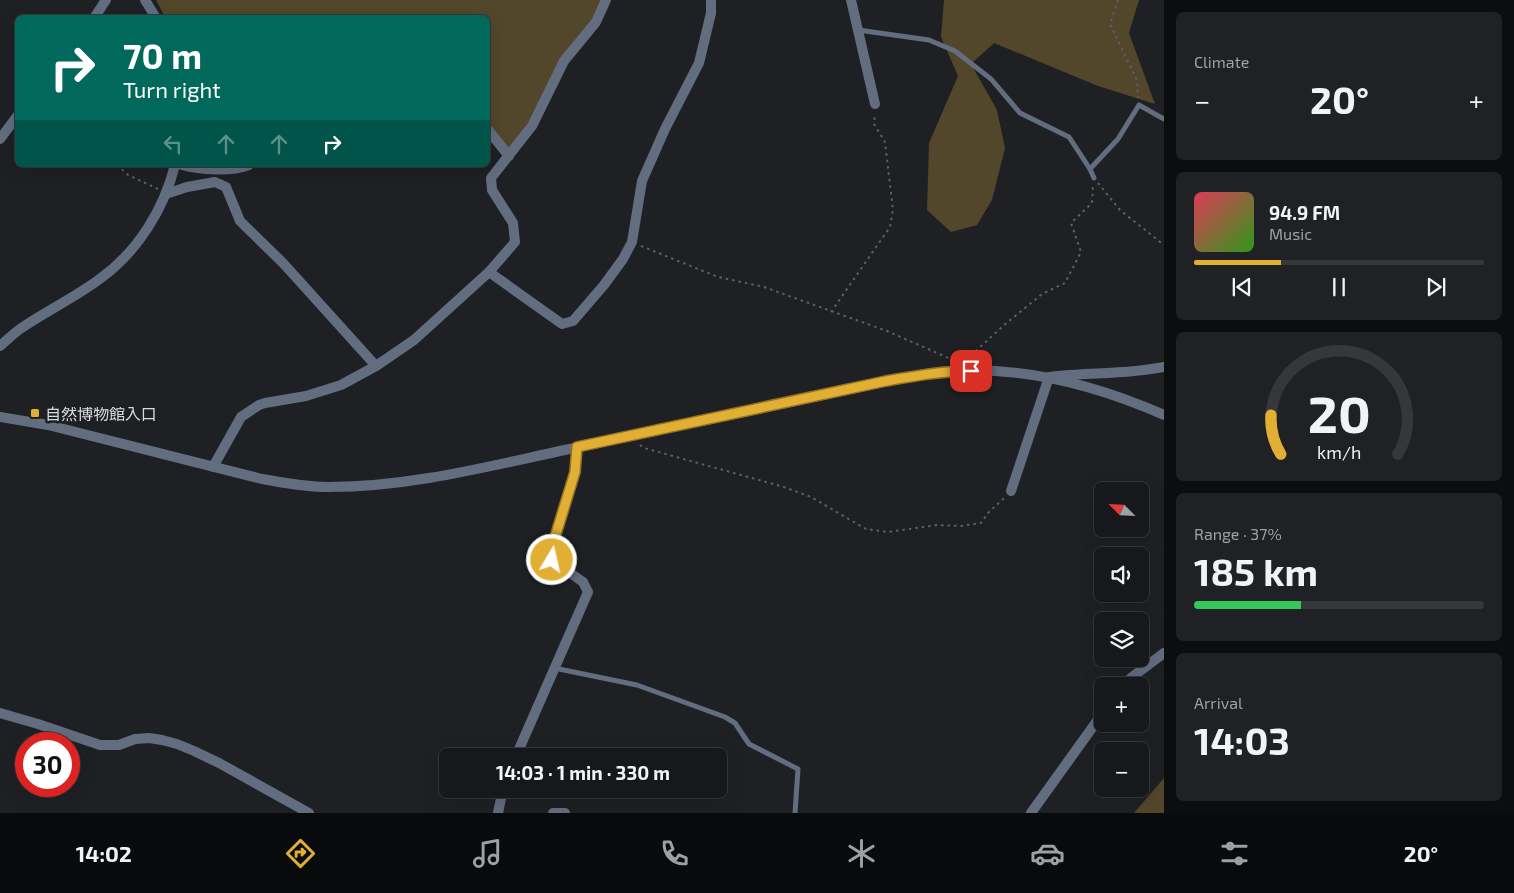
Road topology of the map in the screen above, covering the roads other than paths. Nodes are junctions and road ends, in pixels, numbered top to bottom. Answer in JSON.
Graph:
{"nodes":[{"id":1,"x":106,"y":0,"type":"edge"},
{"id":2,"x":145,"y":0,"type":"edge"},
{"id":3,"x":606,"y":0,"type":"edge"},
{"id":4,"x":711,"y":0,"type":"edge"},
{"id":5,"x":852,"y":0,"type":"edge"},
{"id":6,"x":96,"y":15,"type":"edge"},
{"id":7,"x":154,"y":15,"type":"edge"},
{"id":8,"x":858,"y":30,"type":"junction"},
{"id":9,"x":876,"y":104,"type":"road end"},
{"id":10,"x":15,"y":119,"type":"edge"},
{"id":11,"x":1164,"y":119,"type":"edge"},
{"id":12,"x":490,"y":132,"type":"edge"},
{"id":13,"x":0,"y":139,"type":"edge"},
{"id":14,"x":509,"y":156,"type":"junction"},
{"id":15,"x":174,"y":167,"type":"edge"},
{"id":16,"x":189,"y":167,"type":"edge"},
{"id":17,"x":244,"y":167,"type":"edge"},
{"id":18,"x":1090,"y":168,"type":"junction"},
{"id":19,"x":1094,"y":178,"type":"road end"},
{"id":20,"x":166,"y":194,"type":"junction"},
{"id":21,"x":489,"y":272,"type":"junction"},
{"id":22,"x":0,"y":346,"type":"edge"},
{"id":23,"x":376,"y":366,"type":"junction"},
{"id":24,"x":1164,"y":367,"type":"edge"},
{"id":25,"x":1049,"y":376,"type":"junction"},
{"id":26,"x":1164,"y":415,"type":"edge"},
{"id":27,"x":0,"y":417,"type":"edge"},
{"id":28,"x":577,"y":447,"type":"junction"},
{"id":29,"x":213,"y":468,"type":"junction"},
{"id":30,"x":1011,"y":491,"type":"road end"},
{"id":31,"x":1164,"y":653,"type":"edge"},
{"id":32,"x":553,"y":668,"type":"junction"},
{"id":33,"x":1132,"y":677,"type":"edge"},
{"id":34,"x":0,"y":713,"type":"edge"},
{"id":35,"x":1094,"y":727,"type":"edge"},
{"id":36,"x":519,"y":748,"type":"edge"},
{"id":37,"x":501,"y":798,"type":"edge"},
{"id":38,"x":309,"y":813,"type":"edge"},
{"id":39,"x":498,"y":813,"type":"edge"},
{"id":40,"x":553,"y":813,"type":"edge"},
{"id":41,"x":565,"y":813,"type":"edge"},
{"id":42,"x":795,"y":813,"type":"edge"},
{"id":43,"x":1031,"y":813,"type":"edge"}],
"edges":[{"from":1,"to":6,"type":"street"},
{"from":2,"to":7,"type":"street"},
{"from":3,"to":14,"type":"street"},
{"from":4,"to":21,"type":"street"},
{"from":5,"to":8,"type":"street"},
{"from":8,"to":9,"type":"street"},
{"from":8,"to":18,"type":"lane"},
{"from":10,"to":13,"type":"street"},
{"from":11,"to":18,"type":"lane"},
{"from":12,"to":14,"type":"street"},
{"from":14,"to":21,"type":"street"},
{"from":15,"to":20,"type":"street"},
{"from":16,"to":17,"type":"street"},
{"from":18,"to":19,"type":"lane"},
{"from":20,"to":22,"type":"street"},
{"from":20,"to":23,"type":"street"},
{"from":21,"to":23,"type":"street"},
{"from":23,"to":29,"type":"street"},
{"from":24,"to":25,"type":"street"},
{"from":25,"to":26,"type":"street"},
{"from":25,"to":28,"type":"street"},
{"from":25,"to":30,"type":"street"},
{"from":27,"to":29,"type":"street"},
{"from":28,"to":29,"type":"street"},
{"from":28,"to":32,"type":"street"},
{"from":31,"to":33,"type":"street"},
{"from":32,"to":36,"type":"street"},
{"from":32,"to":42,"type":"lane"},
{"from":34,"to":38,"type":"street"},
{"from":35,"to":43,"type":"street"},
{"from":37,"to":39,"type":"street"},
{"from":40,"to":41,"type":"street"}]}
